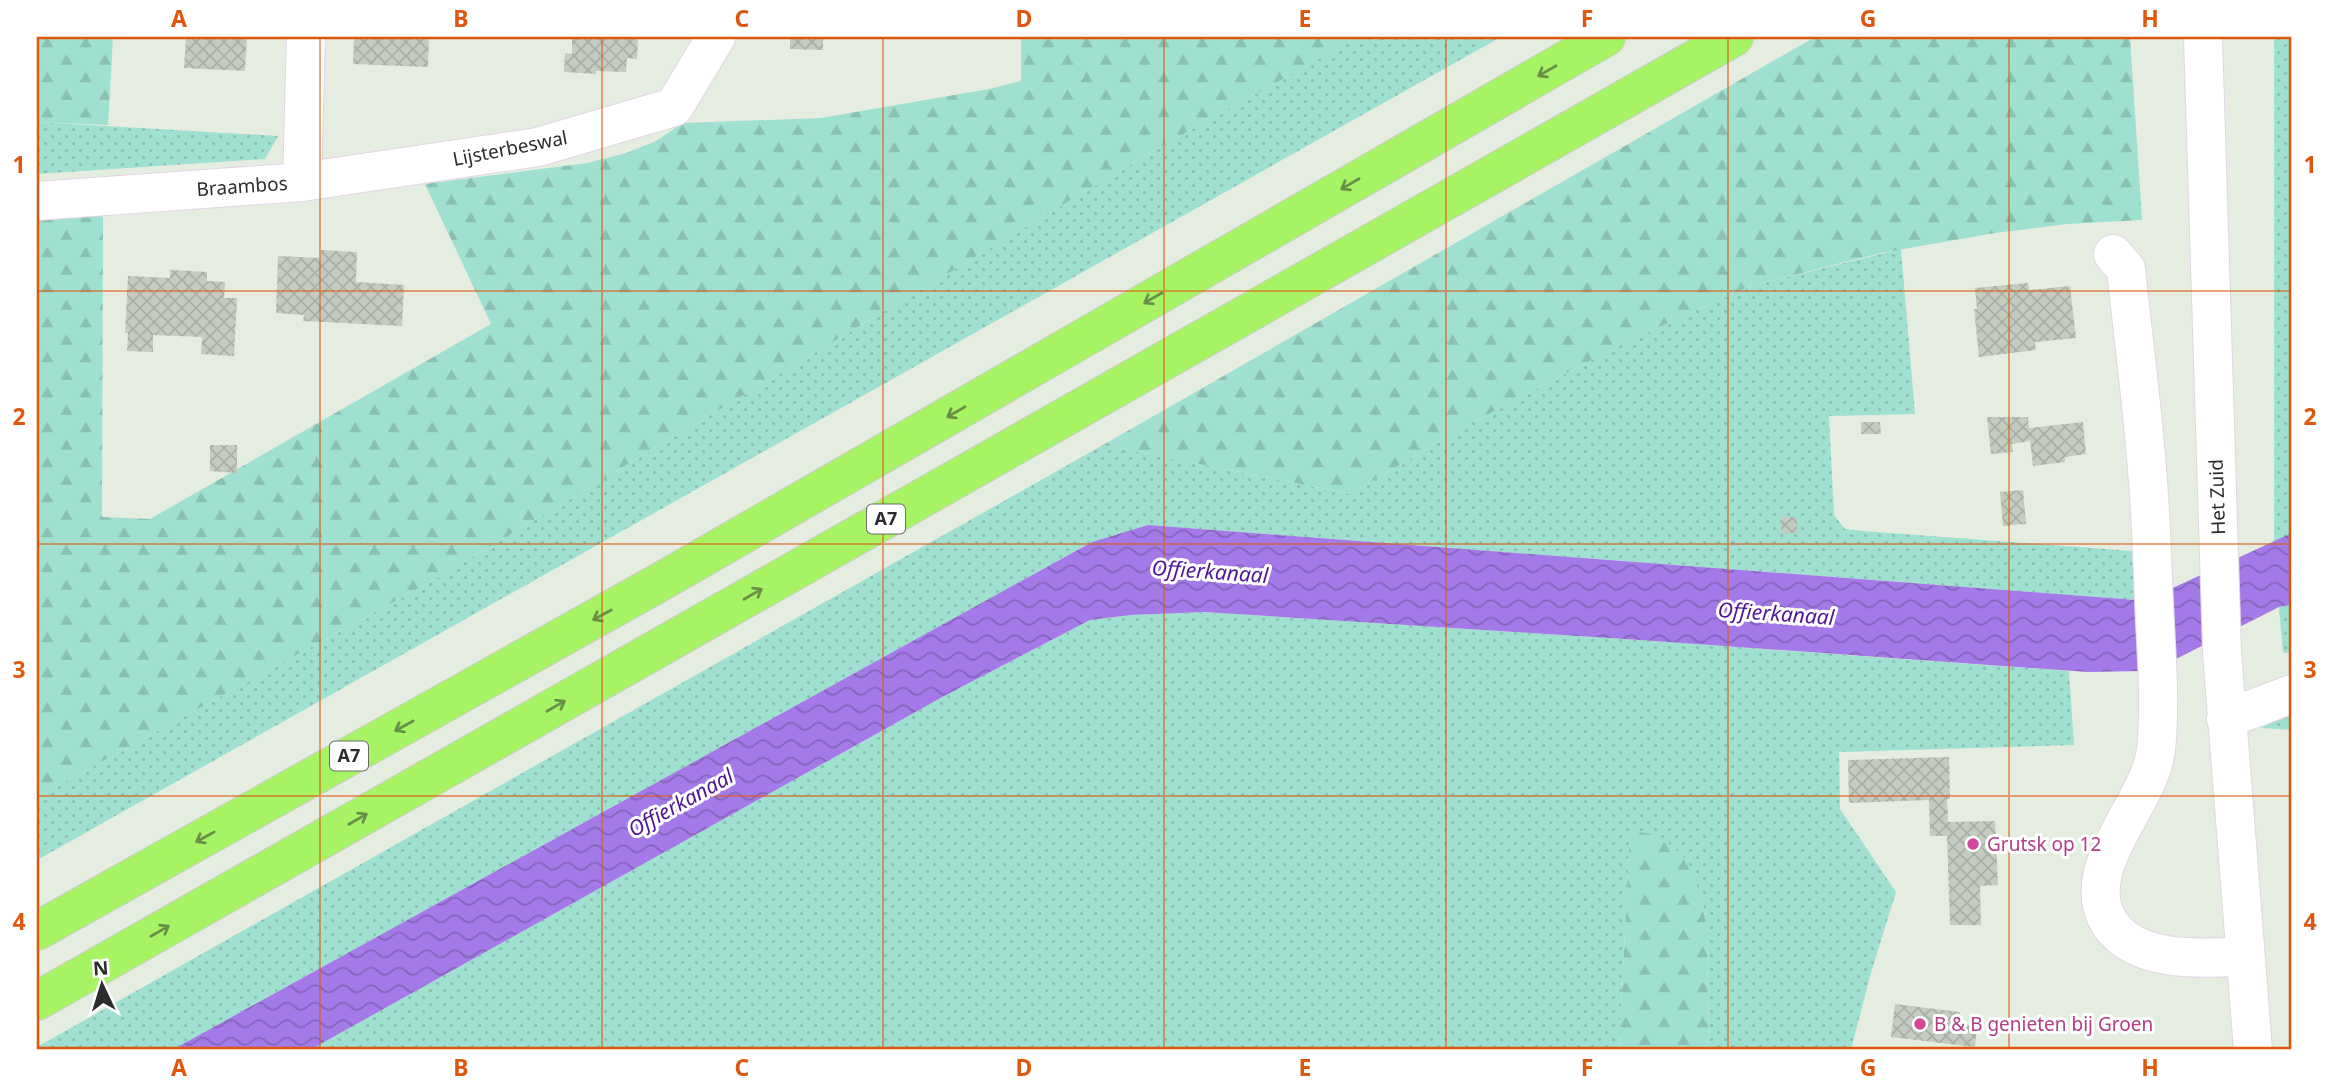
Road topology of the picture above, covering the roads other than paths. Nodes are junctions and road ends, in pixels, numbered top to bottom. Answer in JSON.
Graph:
{"nodes":[{"id":1,"x":306,"y":37,"type":"edge"},
{"id":2,"x":716,"y":37,"type":"edge"},
{"id":3,"x":1606,"y":37,"type":"edge"},
{"id":4,"x":1734,"y":37,"type":"edge"},
{"id":5,"x":2203,"y":37,"type":"edge"},
{"id":6,"x":302,"y":182,"type":"junction"},
{"id":7,"x":37,"y":201,"type":"edge"},
{"id":8,"x":2113,"y":254,"type":"dead end"},
{"id":9,"x":2292,"y":694,"type":"edge"},
{"id":10,"x":2226,"y":719,"type":"junction"},
{"id":11,"x":37,"y":931,"type":"edge"},
{"id":12,"x":2245,"y":956,"type":"junction"},
{"id":13,"x":37,"y":1001,"type":"edge"},
{"id":14,"x":2253,"y":1050,"type":"edge"}],
"edges":[{"from":1,"to":6,"type":"street","name":"Braambos"},
{"from":2,"to":6,"type":"street","name":"Lijsterbeswal"},
{"from":3,"to":11,"type":"highway","number":"A7","one_way":true},
{"from":13,"to":4,"type":"highway","number":"A7","one_way":true},
{"from":5,"to":10,"type":"street","name":"Het Zuid"},
{"from":6,"to":7,"type":"street","name":"Braambos"},
{"from":8,"to":12,"type":"street"},
{"from":9,"to":10,"type":"street"},
{"from":10,"to":12,"type":"street","name":"Het Zuid"},
{"from":12,"to":14,"type":"street","name":"Het Zuid"}]}
